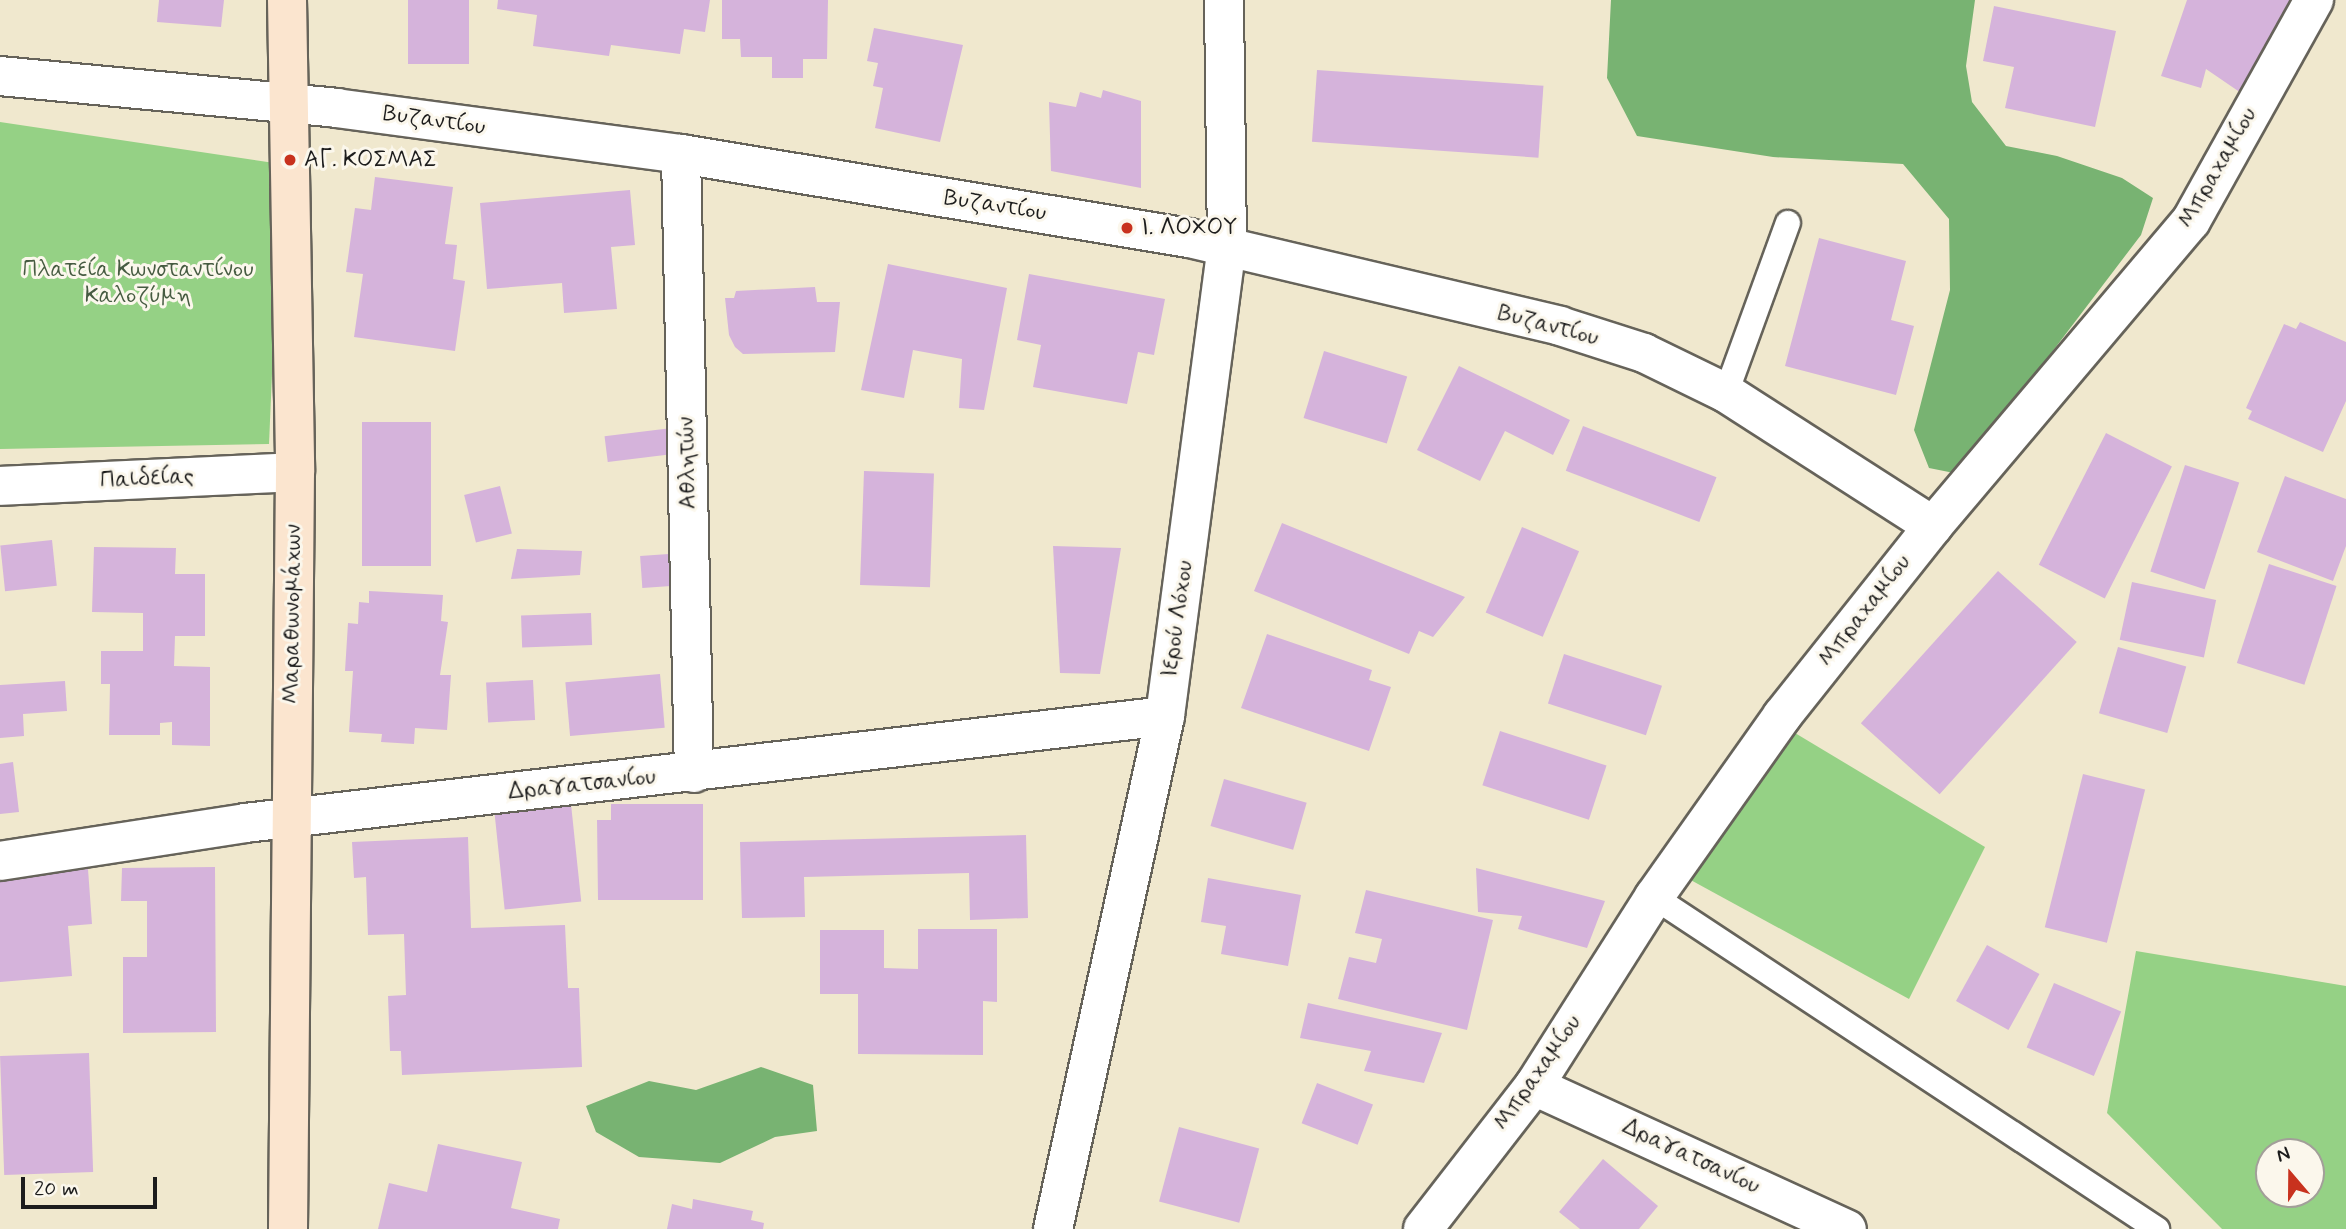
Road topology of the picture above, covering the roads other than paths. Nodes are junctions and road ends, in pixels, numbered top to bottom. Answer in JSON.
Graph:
{"nodes":[{"id":1,"x":287,"y":0,"type":"edge"},
{"id":2,"x":1223,"y":0,"type":"edge"},
{"id":3,"x":2314,"y":0,"type":"edge"},
{"id":4,"x":0,"y":76,"type":"edge"},
{"id":5,"x":288,"y":103,"type":"junction"},
{"id":6,"x":681,"y":154,"type":"junction"},
{"id":7,"x":1788,"y":223,"type":"dead end"},
{"id":8,"x":1227,"y":247,"type":"junction"},
{"id":9,"x":1726,"y":393,"type":"junction"},
{"id":10,"x":295,"y":472,"type":"junction"},
{"id":11,"x":0,"y":486,"type":"edge"},
{"id":12,"x":1933,"y":526,"type":"junction"},
{"id":13,"x":1165,"y":716,"type":"junction"},
{"id":14,"x":694,"y":773,"type":"junction"},
{"id":15,"x":290,"y":818,"type":"junction"},
{"id":16,"x":0,"y":861,"type":"edge"},
{"id":17,"x":1654,"y":897,"type":"junction"},
{"id":18,"x":1534,"y":1086,"type":"junction"},
{"id":19,"x":1845,"y":1228,"type":"edge"},
{"id":20,"x":288,"y":1229,"type":"edge"},
{"id":21,"x":1053,"y":1229,"type":"edge"},
{"id":22,"x":1423,"y":1229,"type":"edge"},
{"id":23,"x":2157,"y":1229,"type":"edge"}],
"edges":[{"from":1,"to":5,"type":"street","name":"Μαραθωνομάχων"},
{"from":2,"to":8,"type":"street","name":"Ιερού Λόχου"},
{"from":3,"to":12,"type":"street","name":"Μπραχαμίου"},
{"from":4,"to":5,"type":"street","name":"Βυζαντίου"},
{"from":5,"to":6,"type":"street","name":"Βυζαντίου"},
{"from":5,"to":10,"type":"street","name":"Μαραθωνομάχων"},
{"from":6,"to":8,"type":"street","name":"Βυζαντίου"},
{"from":6,"to":14,"type":"street","name":"Αθλητών"},
{"from":7,"to":9,"type":"lane"},
{"from":8,"to":9,"type":"street","name":"Βυζαντίου"},
{"from":8,"to":13,"type":"street","name":"Ιερού Λόχου"},
{"from":9,"to":12,"type":"street","name":"Βυζαντίου"},
{"from":10,"to":11,"type":"street","name":"Παιδείας"},
{"from":10,"to":15,"type":"street","name":"Μαραθωνομάχων"},
{"from":12,"to":17,"type":"street","name":"Μπραχαμίου"},
{"from":13,"to":14,"type":"street","name":"Δραγατσανίου"},
{"from":13,"to":21,"type":"street","name":"Ιερού Λόχου"},
{"from":14,"to":15,"type":"street","name":"Δραγατσανίου"},
{"from":15,"to":16,"type":"street","name":"Δραγατσανίου"},
{"from":15,"to":20,"type":"street","name":"Μαραθωνομάχων"},
{"from":17,"to":18,"type":"street","name":"Μπραχαμίου"},
{"from":17,"to":23,"type":"lane"},
{"from":18,"to":19,"type":"street","name":"Δραγατσανίου"},
{"from":18,"to":22,"type":"street","name":"Μπραχαμίου"}]}
